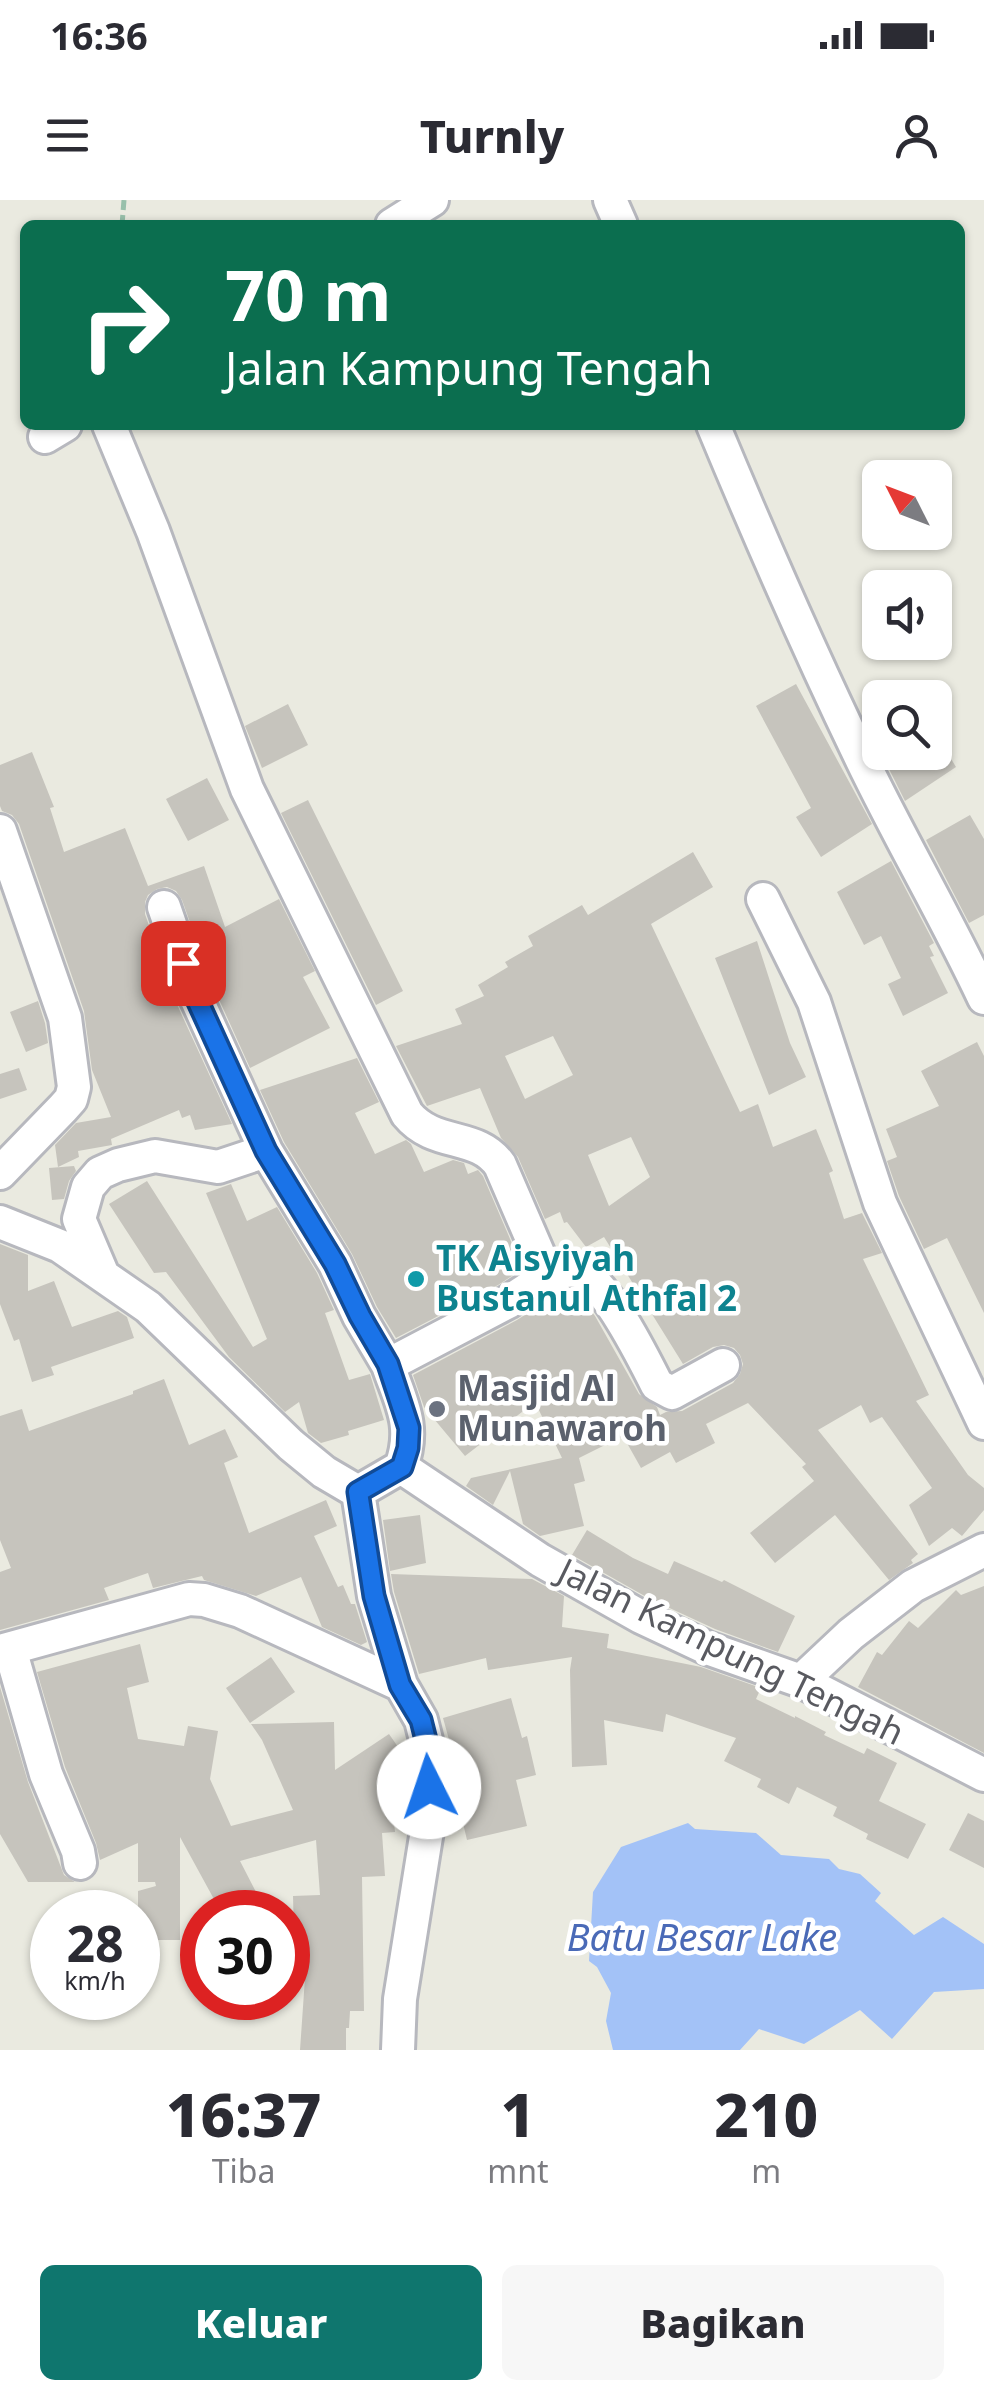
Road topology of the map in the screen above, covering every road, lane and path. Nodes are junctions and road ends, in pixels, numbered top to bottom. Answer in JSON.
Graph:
{"nodes":[{"id":1,"x":432,"y":200,"type":"edge"},
{"id":2,"x":400,"y":220,"type":"edge"},
{"id":3,"x":111,"y":430,"type":"edge"},
{"id":4,"x":715,"y":430,"type":"edge"},
{"id":5,"x":0,"y":831,"type":"edge"},
{"id":6,"x":763,"y":899,"type":"dead end"},
{"id":7,"x":164,"y":907,"type":"dead end"},
{"id":8,"x":984,"y":998,"type":"edge"},
{"id":9,"x":266,"y":1151,"type":"junction"},
{"id":10,"x":0,"y":1173,"type":"edge"},
{"id":11,"x":0,"y":1222,"type":"edge"},
{"id":12,"x":102,"y":1273,"type":"junction"},
{"id":13,"x":548,"y":1276,"type":"junction"},
{"id":14,"x":388,"y":1364,"type":"junction"},
{"id":15,"x":723,"y":1364,"type":"dead end"},
{"id":16,"x":984,"y":1423,"type":"edge"},
{"id":17,"x":402,"y":1467,"type":"junction"},
{"id":18,"x":358,"y":1492,"type":"junction"},
{"id":19,"x":984,"y":1550,"type":"edge"},
{"id":20,"x":5,"y":1650,"type":"edge"},
{"id":21,"x":801,"y":1682,"type":"junction"},
{"id":22,"x":400,"y":1685,"type":"junction"},
{"id":23,"x":984,"y":1775,"type":"edge"},
{"id":24,"x":80,"y":1863,"type":"dead end"},
{"id":25,"x":398,"y":2050,"type":"edge"}],
"edges":[{"from":1,"to":2,"type":"street"},
{"from":3,"to":13,"type":"street"},
{"from":4,"to":8,"type":"street"},
{"from":5,"to":10,"type":"street"},
{"from":6,"to":16,"type":"street"},
{"from":7,"to":9,"type":"street"},
{"from":9,"to":12,"type":"street"},
{"from":9,"to":14,"type":"street"},
{"from":11,"to":12,"type":"street"},
{"from":12,"to":18,"type":"street"},
{"from":13,"to":14,"type":"street"},
{"from":13,"to":15,"type":"street"},
{"from":14,"to":17,"type":"street"},
{"from":17,"to":18,"type":"street"},
{"from":17,"to":21,"type":"street","name":"Jalan Kampung Tengah"},
{"from":18,"to":22,"type":"street"},
{"from":19,"to":21,"type":"street"},
{"from":20,"to":22,"type":"street"},
{"from":20,"to":24,"type":"street"},
{"from":21,"to":23,"type":"street","name":"Jalan Kampung Tengah"},
{"from":22,"to":25,"type":"street"}]}
